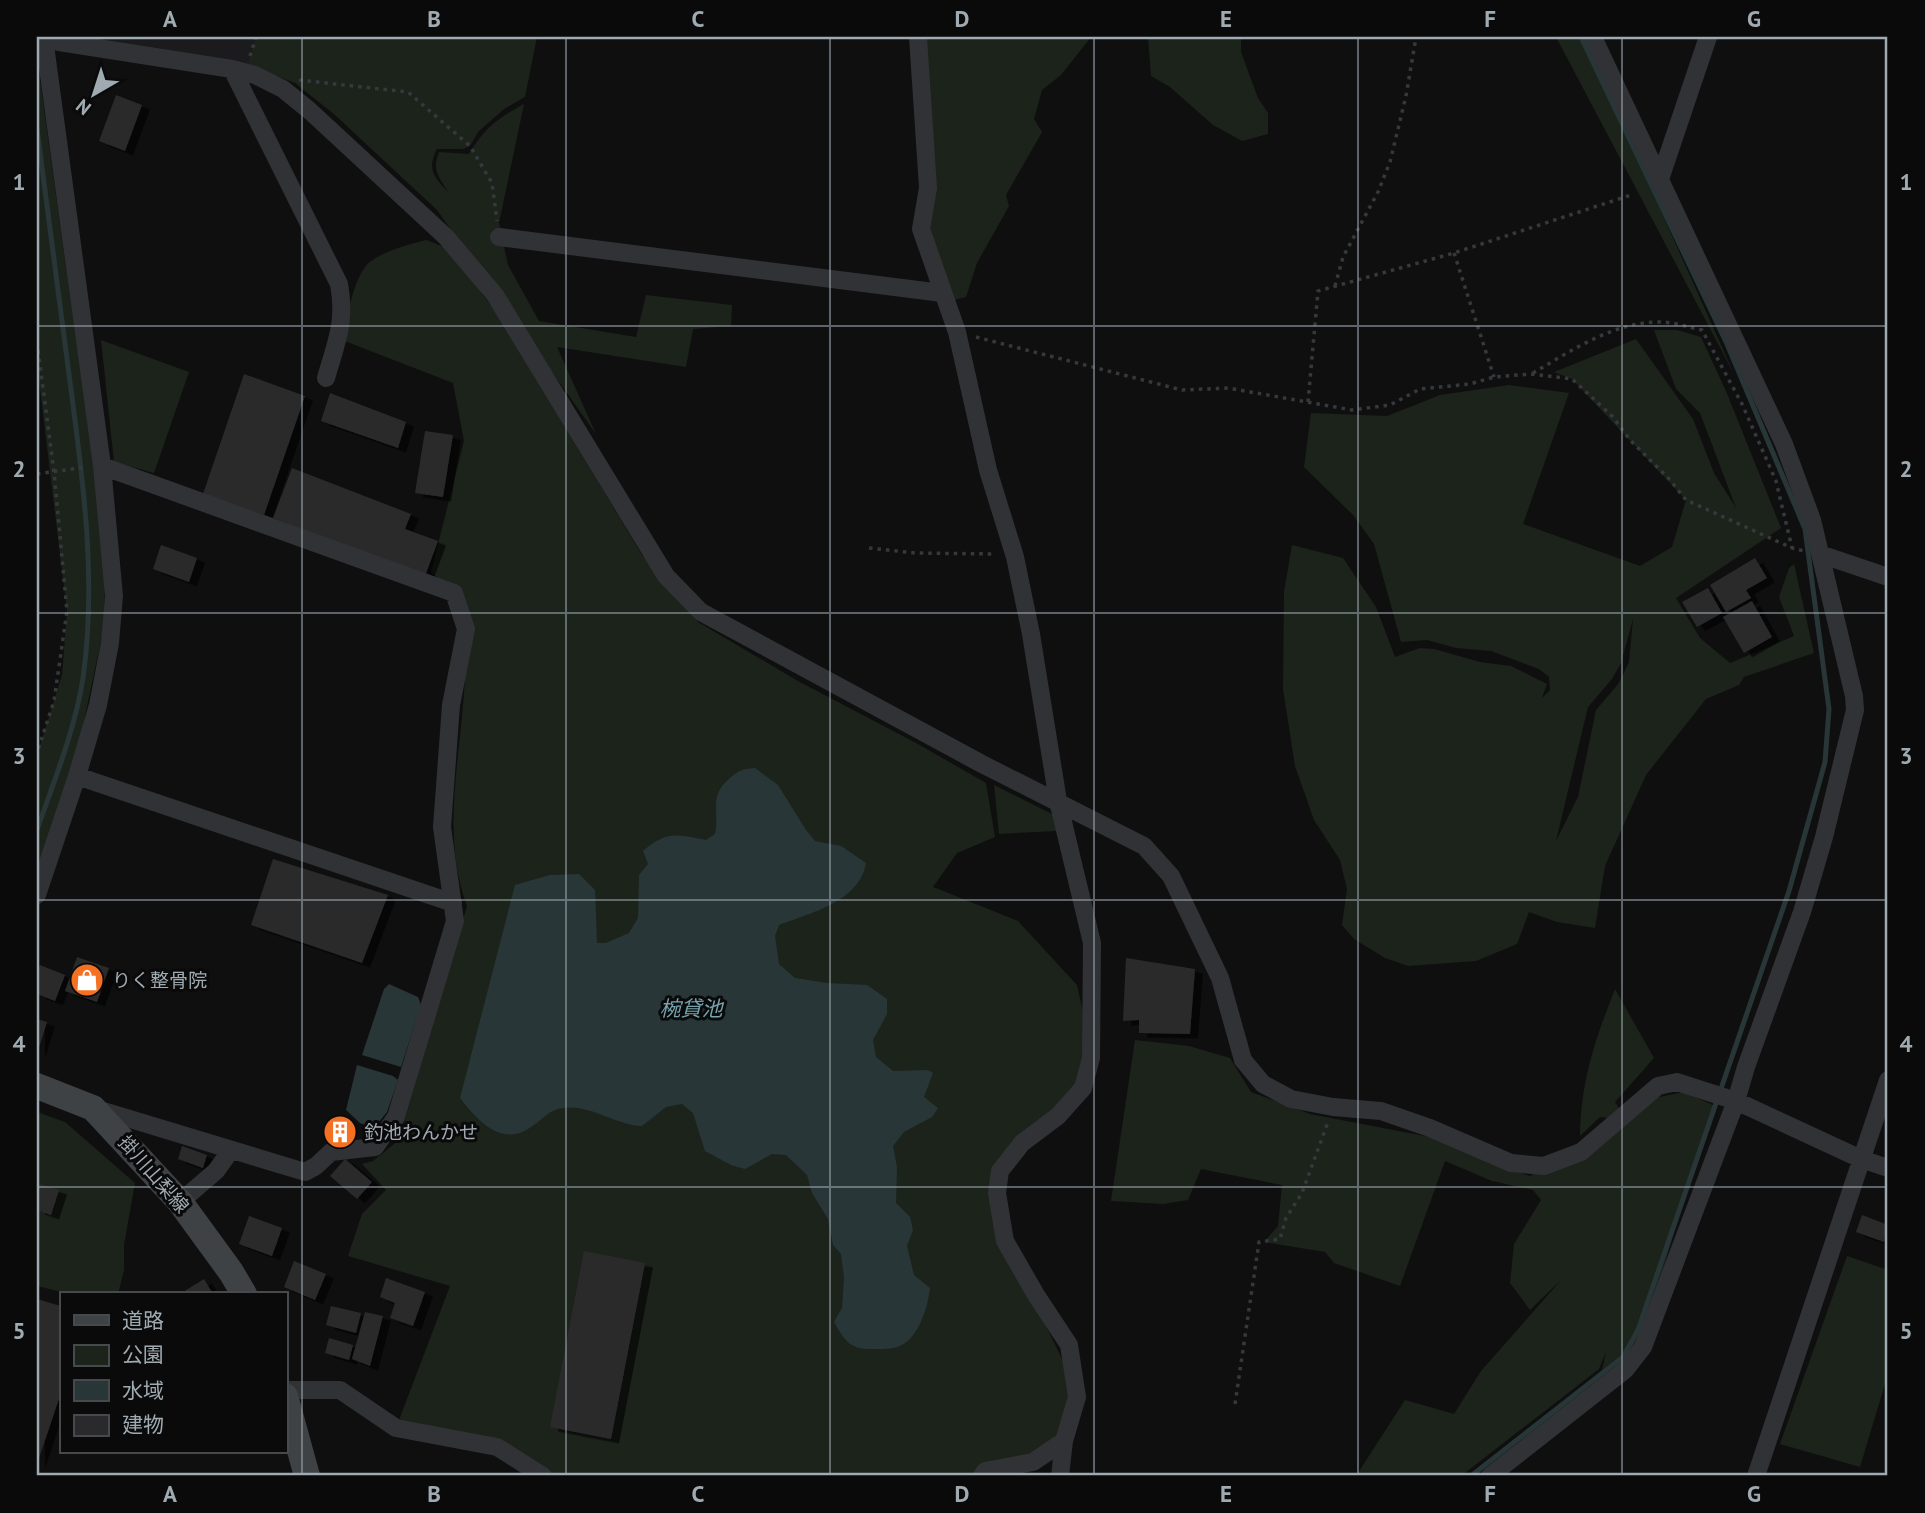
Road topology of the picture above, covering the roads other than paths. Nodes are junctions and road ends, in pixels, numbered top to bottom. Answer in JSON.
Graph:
{"nodes":[{"id":1,"x":918,"y":37,"type":"edge"},
{"id":2,"x":1592,"y":37,"type":"edge"},
{"id":3,"x":1708,"y":37,"type":"edge"},
{"id":4,"x":50,"y":38,"type":"edge"},
{"id":5,"x":240,"y":67,"type":"junction"},
{"id":6,"x":1660,"y":179,"type":"junction"},
{"id":7,"x":499,"y":237,"type":"road end"},
{"id":8,"x":942,"y":293,"type":"junction"},
{"id":9,"x":326,"y":378,"type":"dead end"},
{"id":10,"x":100,"y":466,"type":"junction"},
{"id":11,"x":1820,"y":554,"type":"junction"},
{"id":12,"x":1888,"y":577,"type":"edge"},
{"id":13,"x":77,"y":776,"type":"junction"},
{"id":14,"x":1058,"y":801,"type":"junction"},
{"id":15,"x":37,"y":895,"type":"edge"},
{"id":16,"x":453,"y":903,"type":"junction"},
{"id":17,"x":1888,"y":1080,"type":"edge"},
{"id":18,"x":37,"y":1086,"type":"edge"},
{"id":19,"x":1736,"y":1101,"type":"junction"},
{"id":20,"x":93,"y":1108,"type":"junction"},
{"id":21,"x":231,"y":1150,"type":"junction"},
{"id":22,"x":1861,"y":1159,"type":"junction"},
{"id":23,"x":1888,"y":1168,"type":"edge"},
{"id":24,"x":180,"y":1202,"type":"junction"},
{"id":25,"x":243,"y":1292,"type":"edge"},
{"id":26,"x":287,"y":1393,"type":"edge"},
{"id":27,"x":287,"y":1401,"type":"edge"},
{"id":28,"x":1064,"y":1441,"type":"junction"},
{"id":29,"x":307,"y":1476,"type":"edge"},
{"id":30,"x":543,"y":1476,"type":"edge"},
{"id":31,"x":982,"y":1476,"type":"edge"},
{"id":32,"x":1060,"y":1476,"type":"edge"},
{"id":33,"x":1489,"y":1476,"type":"edge"},
{"id":34,"x":1756,"y":1476,"type":"edge"}],
"edges":[{"from":1,"to":8,"type":"street"},
{"from":2,"to":6,"type":"street"},
{"from":3,"to":6,"type":"street"},
{"from":4,"to":5,"type":"street"},
{"from":4,"to":10,"type":"street"},
{"from":5,"to":9,"type":"street"},
{"from":5,"to":14,"type":"street"},
{"from":6,"to":11,"type":"street"},
{"from":7,"to":8,"type":"street"},
{"from":8,"to":14,"type":"street"},
{"from":10,"to":13,"type":"street"},
{"from":10,"to":16,"type":"street"},
{"from":11,"to":12,"type":"street"},
{"from":11,"to":19,"type":"street"},
{"from":13,"to":15,"type":"street"},
{"from":13,"to":16,"type":"street"},
{"from":14,"to":19,"type":"street"},
{"from":14,"to":28,"type":"street"},
{"from":16,"to":21,"type":"street"},
{"from":17,"to":22,"type":"street"},
{"from":18,"to":20,"type":"main road","name":"掛川山梨線"},
{"from":19,"to":22,"type":"street"},
{"from":19,"to":33,"type":"street"},
{"from":20,"to":21,"type":"street"},
{"from":20,"to":24,"type":"main road","name":"掛川山梨線"},
{"from":21,"to":24,"type":"street"},
{"from":22,"to":23,"type":"street"},
{"from":22,"to":34,"type":"street"},
{"from":24,"to":25,"type":"main road","name":"掛川山梨線"},
{"from":26,"to":30,"type":"street"},
{"from":27,"to":29,"type":"main road"},
{"from":28,"to":31,"type":"street"},
{"from":28,"to":32,"type":"street"}]}
